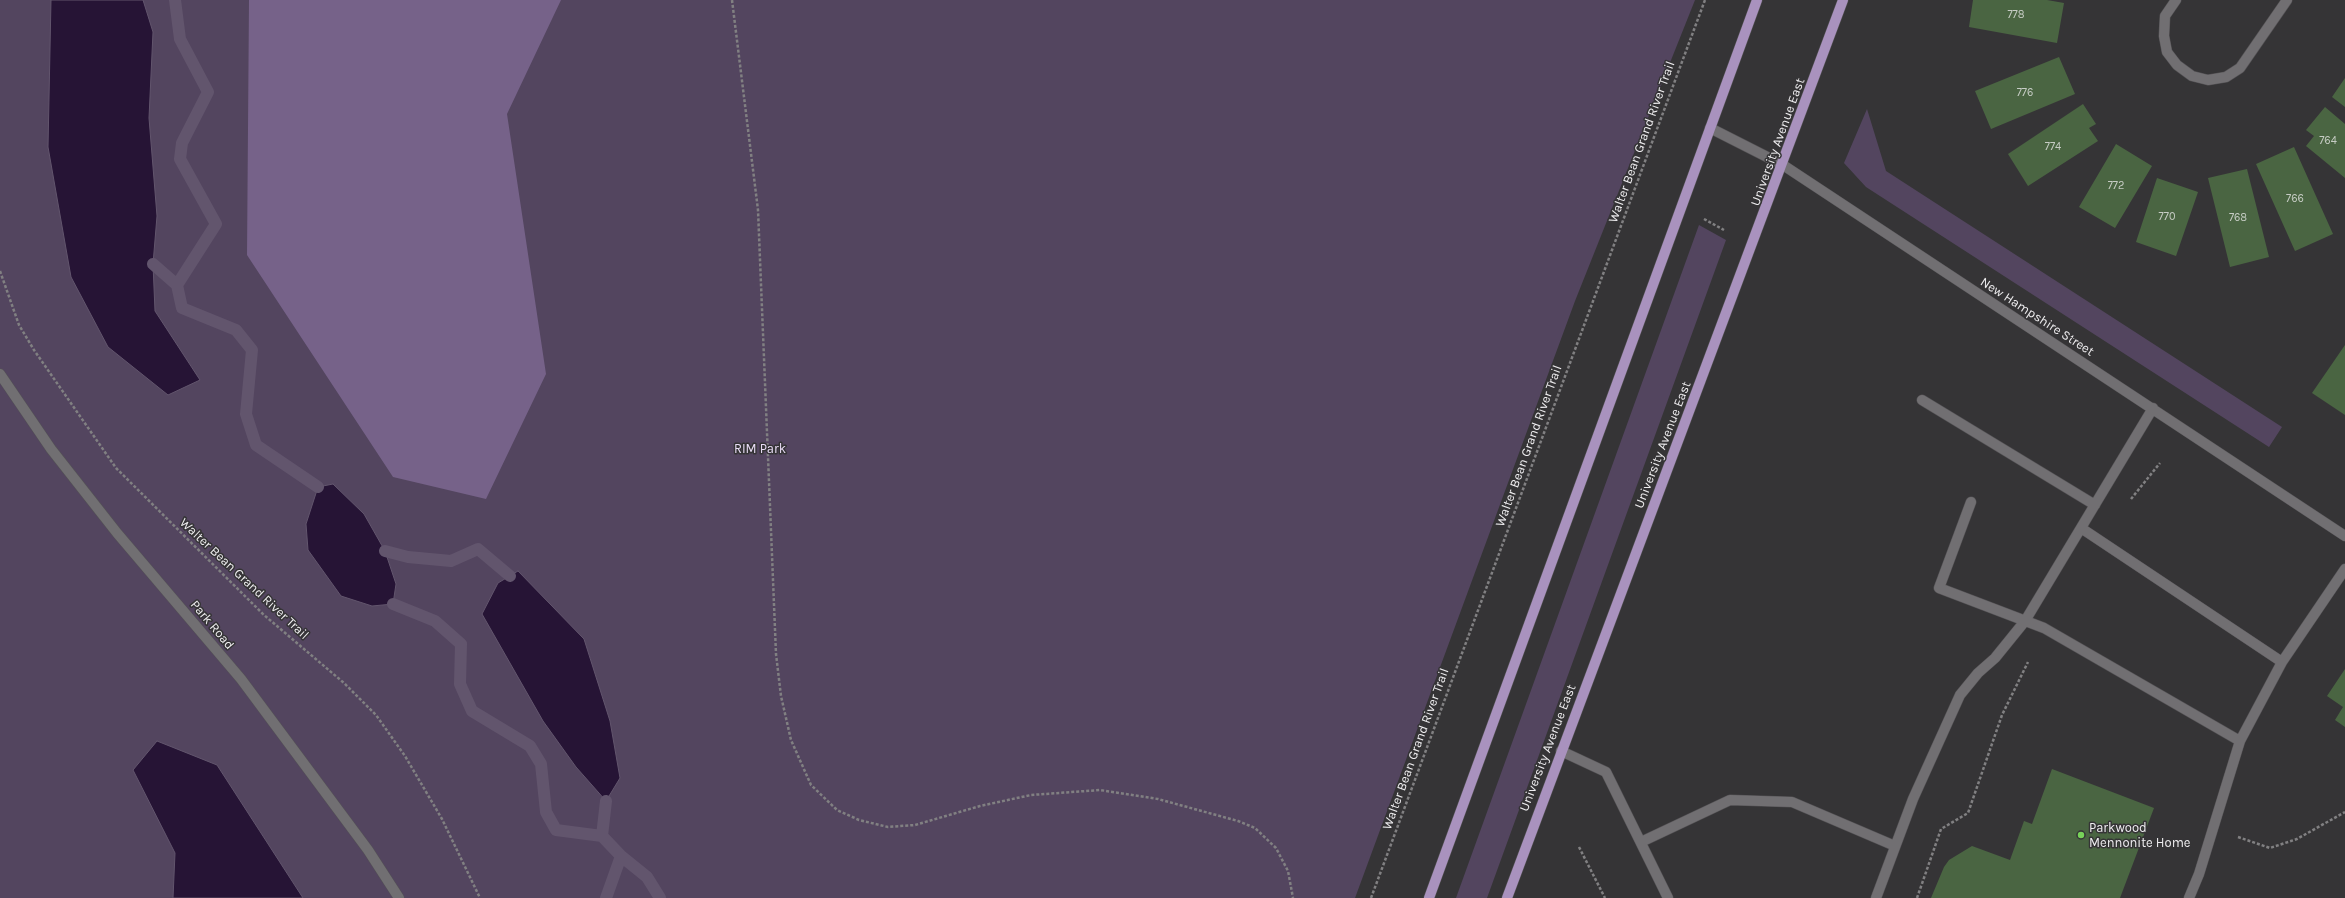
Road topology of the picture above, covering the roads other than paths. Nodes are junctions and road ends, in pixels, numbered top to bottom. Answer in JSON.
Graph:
{"nodes":[{"id":1,"x":1757,"y":0,"type":"edge"},
{"id":2,"x":1843,"y":0,"type":"edge"},
{"id":3,"x":2176,"y":0,"type":"edge"},
{"id":4,"x":2287,"y":0,"type":"edge"},
{"id":5,"x":1710,"y":128,"type":"junction"},
{"id":6,"x":1783,"y":165,"type":"junction"},
{"id":7,"x":0,"y":374,"type":"edge"},
{"id":8,"x":1922,"y":400,"type":"dead end"},
{"id":9,"x":2153,"y":408,"type":"junction"},
{"id":10,"x":1971,"y":502,"type":"dead end"},
{"id":11,"x":2095,"y":505,"type":"junction"},
{"id":12,"x":2081,"y":528,"type":"junction"},
{"id":13,"x":2345,"y":536,"type":"edge"},
{"id":14,"x":2345,"y":569,"type":"edge"},
{"id":15,"x":2025,"y":621,"type":"junction"},
{"id":16,"x":2282,"y":662,"type":"junction"},
{"id":17,"x":2240,"y":741,"type":"junction"},
{"id":18,"x":1561,"y":751,"type":"junction"},
{"id":19,"x":1641,"y":842,"type":"junction"},
{"id":20,"x":1895,"y":846,"type":"junction"},
{"id":21,"x":399,"y":898,"type":"edge"},
{"id":22,"x":1429,"y":898,"type":"edge"},
{"id":23,"x":1506,"y":898,"type":"edge"},
{"id":24,"x":1668,"y":898,"type":"edge"},
{"id":25,"x":1876,"y":898,"type":"edge"},
{"id":26,"x":2189,"y":898,"type":"edge"}],
"edges":[{"from":1,"to":5,"type":"main road"},
{"from":2,"to":6,"type":"main road","name":"University Avenue East"},
{"from":3,"to":4,"type":"street"},
{"from":5,"to":6,"type":"street","name":"New Hampshire Street"},
{"from":5,"to":22,"type":"main road"},
{"from":6,"to":9,"type":"street","name":"New Hampshire Street"},
{"from":6,"to":18,"type":"main road","name":"University Avenue East"},
{"from":7,"to":21,"type":"street","name":"Park Road"},
{"from":8,"to":11,"type":"street"},
{"from":9,"to":11,"type":"street"},
{"from":9,"to":13,"type":"street","name":"New Hampshire Street"},
{"from":10,"to":15,"type":"street"},
{"from":11,"to":12,"type":"street"},
{"from":12,"to":15,"type":"street"},
{"from":12,"to":16,"type":"street"},
{"from":14,"to":16,"type":"street"},
{"from":15,"to":17,"type":"street"},
{"from":15,"to":20,"type":"street"},
{"from":16,"to":17,"type":"street"},
{"from":17,"to":26,"type":"street"},
{"from":18,"to":19,"type":"street"},
{"from":18,"to":23,"type":"main road","name":"University Avenue East"},
{"from":19,"to":20,"type":"street"},
{"from":19,"to":24,"type":"street"},
{"from":20,"to":25,"type":"street"}]}
